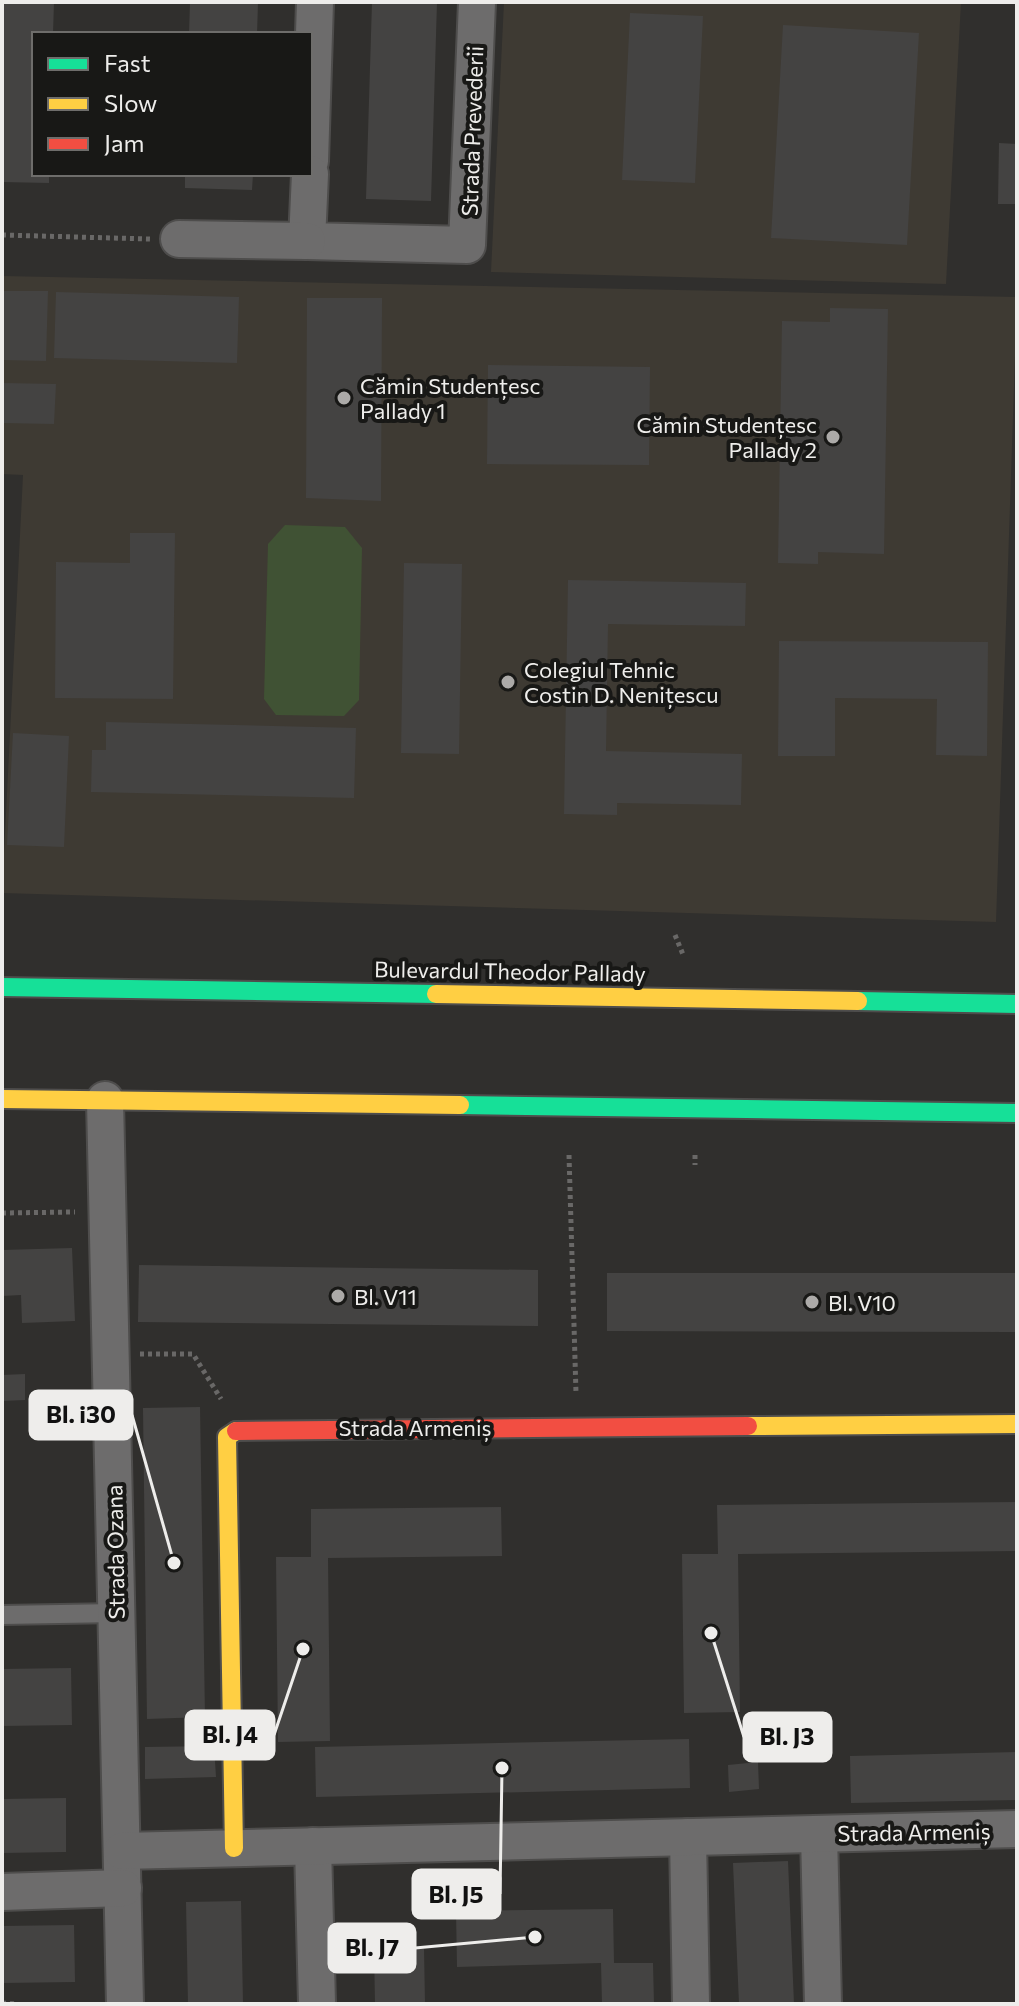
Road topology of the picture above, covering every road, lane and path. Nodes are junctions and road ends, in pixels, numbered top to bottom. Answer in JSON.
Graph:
{"nodes":[{"id":1,"x":315,"y":2,"type":"edge"},
{"id":2,"x":477,"y":2,"type":"edge"},
{"id":3,"x":312,"y":97,"type":"edge"},
{"id":4,"x":310,"y":176,"type":"edge"},
{"id":5,"x":2,"y":235,"type":"edge"},
{"id":6,"x":179,"y":239,"type":"joint"},
{"id":7,"x":307,"y":241,"type":"junction"},
{"id":8,"x":675,"y":935,"type":"dead end"},
{"id":9,"x":684,"y":957,"type":"dead end"},
{"id":10,"x":2,"y":987,"type":"edge"},
{"id":11,"x":1017,"y":1004,"type":"edge"},
{"id":12,"x":2,"y":1099,"type":"edge"},
{"id":13,"x":105,"y":1100,"type":"junction"},
{"id":14,"x":1017,"y":1113,"type":"edge"},
{"id":15,"x":569,"y":1155,"type":"dead end"},
{"id":16,"x":695,"y":1155,"type":"dead end"},
{"id":17,"x":695,"y":1165,"type":"dead end"},
{"id":18,"x":108,"y":1211,"type":"junction"},
{"id":19,"x":2,"y":1213,"type":"edge"},
{"id":20,"x":111,"y":1353,"type":"junction"},
{"id":21,"x":1017,"y":1424,"type":"edge"},
{"id":22,"x":577,"y":1426,"type":"junction"},
{"id":23,"x":239,"y":1429,"type":"junction"},
{"id":24,"x":117,"y":1613,"type":"junction"},
{"id":25,"x":2,"y":1615,"type":"edge"},
{"id":26,"x":1017,"y":1829,"type":"edge"},
{"id":27,"x":819,"y":1834,"type":"junction"},
{"id":28,"x":688,"y":1837,"type":"junction"},
{"id":29,"x":313,"y":1846,"type":"junction"},
{"id":30,"x":234,"y":1848,"type":"junction"},
{"id":31,"x":122,"y":1851,"type":"junction"},
{"id":32,"x":123,"y":1888,"type":"junction"},
{"id":33,"x":2,"y":1892,"type":"edge"},
{"id":34,"x":2,"y":2003,"type":"edge"},
{"id":35,"x":18,"y":2004,"type":"edge"},
{"id":36,"x":125,"y":2004,"type":"edge"},
{"id":37,"x":317,"y":2004,"type":"edge"},
{"id":38,"x":691,"y":2004,"type":"edge"},
{"id":39,"x":823,"y":2004,"type":"edge"}],
"edges":[{"from":1,"to":3,"type":"street"},
{"from":2,"to":7,"type":"street","name":"Strada Prevederii"},
{"from":4,"to":7,"type":"street"},
{"from":5,"to":6,"type":"path"},
{"from":6,"to":7,"type":"street","name":"Strada Prevederii"},
{"from":8,"to":9,"type":"path"},
{"from":10,"to":11,"type":"main road","name":"Bulevardul Theodor Pallady"},
{"from":12,"to":13,"type":"main road"},
{"from":13,"to":14,"type":"main road"},
{"from":13,"to":18,"type":"street","name":"Strada Ozana"},
{"from":15,"to":22,"type":"path"},
{"from":16,"to":17,"type":"path"},
{"from":18,"to":19,"type":"path"},
{"from":18,"to":20,"type":"street","name":"Strada Ozana"},
{"from":20,"to":23,"type":"path"},
{"from":20,"to":24,"type":"street","name":"Strada Ozana"},
{"from":21,"to":22,"type":"main road","name":"Strada Armeniș"},
{"from":22,"to":23,"type":"main road","name":"Strada Armeniș"},
{"from":23,"to":30,"type":"main road"},
{"from":24,"to":25,"type":"lane"},
{"from":24,"to":31,"type":"street","name":"Strada Ozana"},
{"from":26,"to":27,"type":"street","name":"Strada Armeniș"},
{"from":27,"to":28,"type":"street","name":"Strada Armeniș"},
{"from":27,"to":39,"type":"street"},
{"from":28,"to":29,"type":"street","name":"Strada Armeniș"},
{"from":28,"to":38,"type":"street"},
{"from":29,"to":30,"type":"street","name":"Strada Armeniș"},
{"from":29,"to":37,"type":"street"},
{"from":30,"to":31,"type":"street","name":"Strada Armeniș"},
{"from":31,"to":32,"type":"street","name":"Strada Ozana"},
{"from":32,"to":33,"type":"street"},
{"from":32,"to":36,"type":"street","name":"Strada Ozana"},
{"from":34,"to":35,"type":"path"}]}
